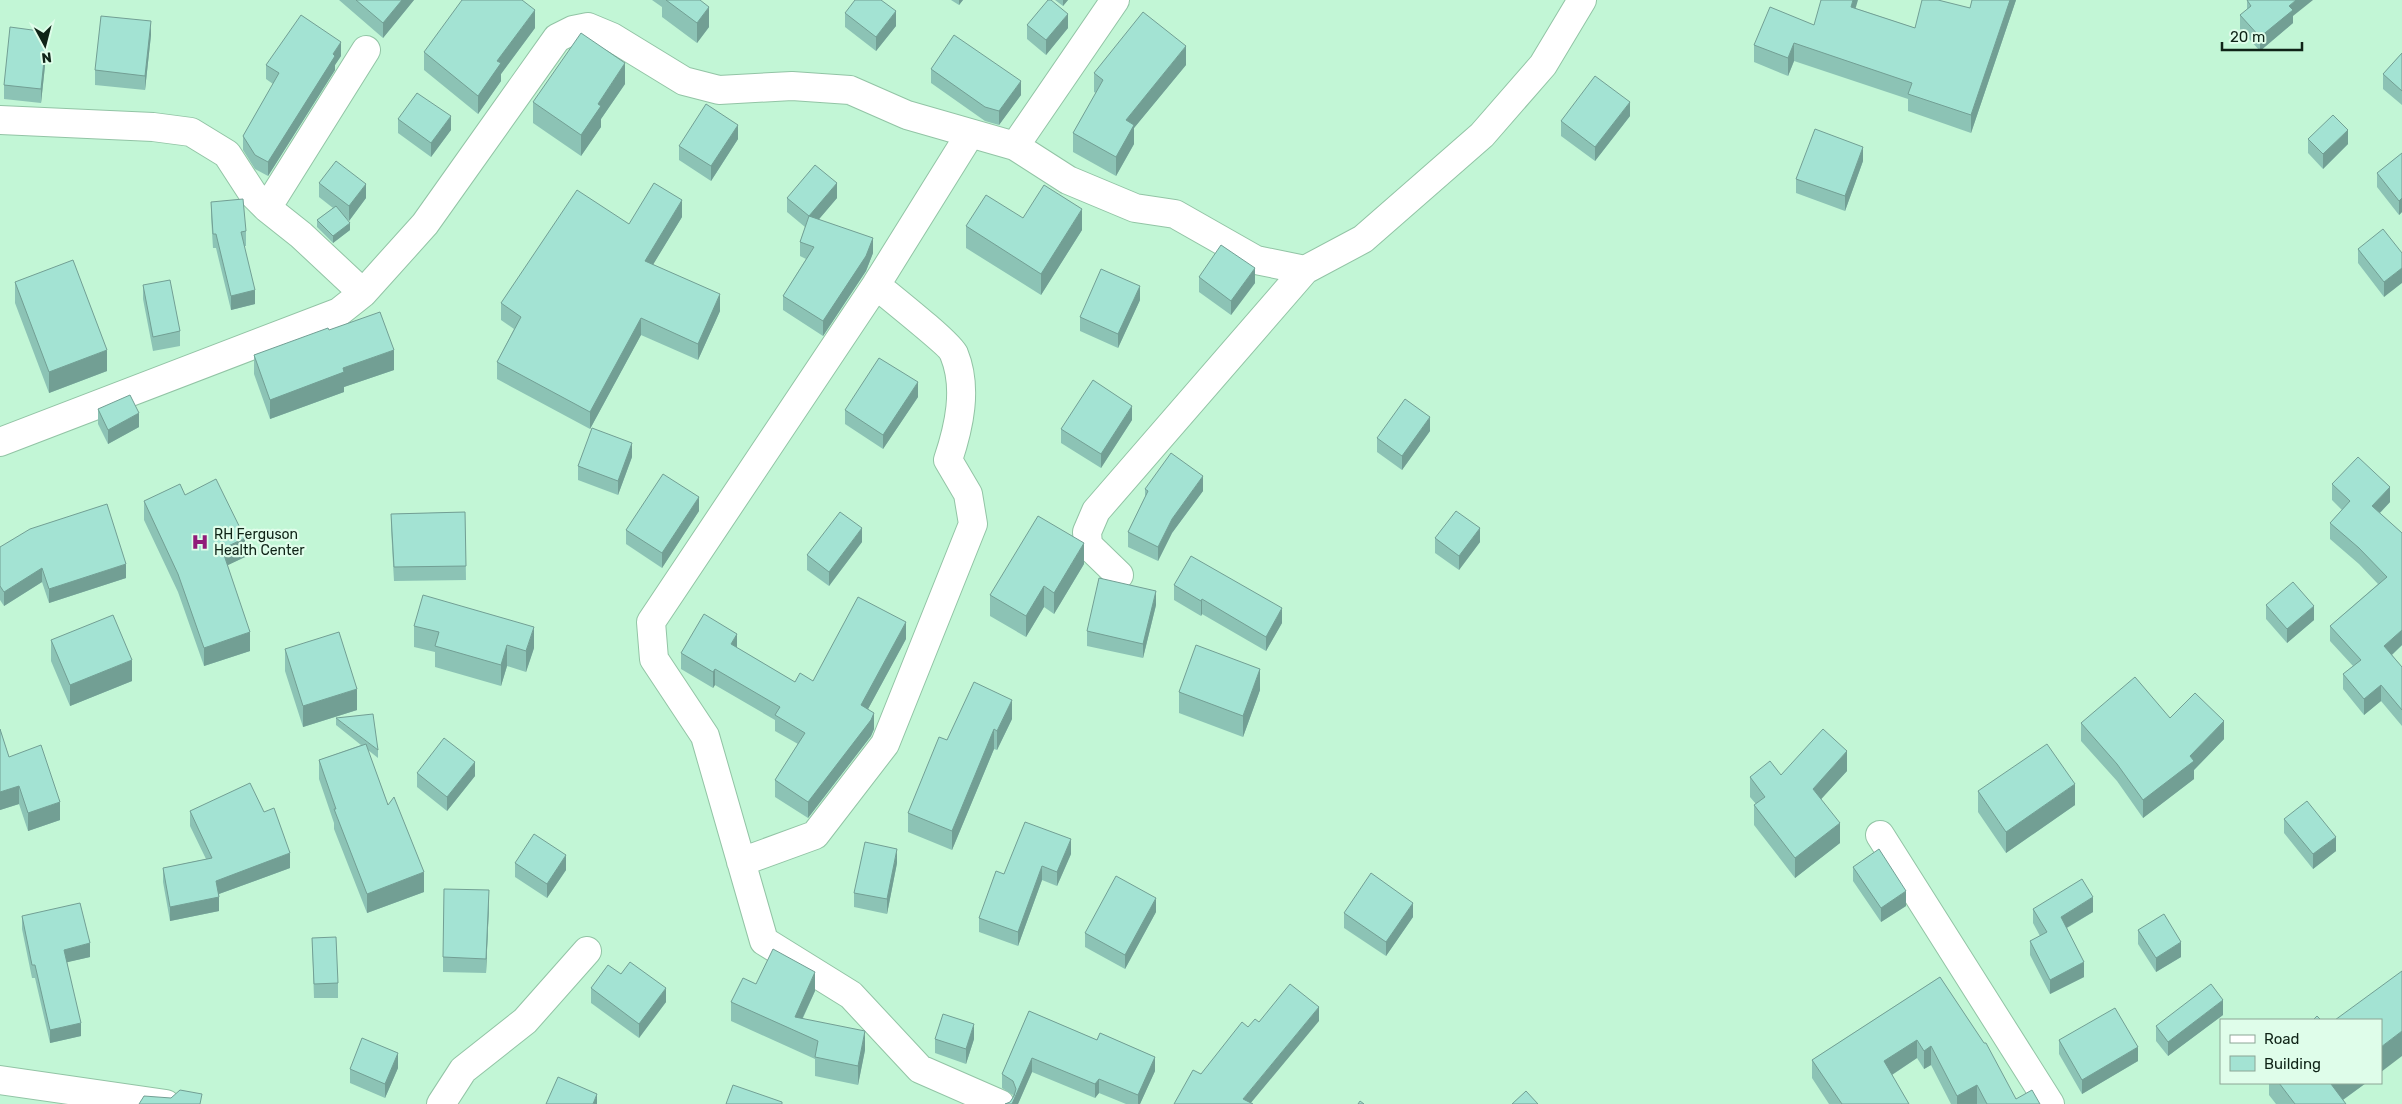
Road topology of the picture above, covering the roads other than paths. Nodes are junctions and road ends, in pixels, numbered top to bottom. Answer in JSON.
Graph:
{"nodes":[{"id":1,"x":1115,"y":0,"type":"edge"},
{"id":2,"x":1582,"y":0,"type":"edge"},
{"id":3,"x":366,"y":50,"type":"dead end"},
{"id":4,"x":0,"y":120,"type":"edge"},
{"id":5,"x":970,"y":134,"type":"junction"},
{"id":6,"x":1014,"y":146,"type":"junction"},
{"id":7,"x":266,"y":208,"type":"junction"},
{"id":8,"x":1305,"y":270,"type":"junction"},
{"id":9,"x":876,"y":285,"type":"junction"},
{"id":10,"x":363,"y":293,"type":"junction"},
{"id":11,"x":0,"y":442,"type":"edge"},
{"id":12,"x":1119,"y":575,"type":"dead end"},
{"id":13,"x":1880,"y":835,"type":"dead end"},
{"id":14,"x":741,"y":862,"type":"junction"},
{"id":15,"x":586,"y":951,"type":"dead end"},
{"id":16,"x":0,"y":1080,"type":"edge"},
{"id":17,"x":166,"y":1104,"type":"edge"},
{"id":18,"x":441,"y":1104,"type":"edge"},
{"id":19,"x":1000,"y":1104,"type":"edge"},
{"id":20,"x":2050,"y":1104,"type":"edge"}],
"edges":[{"from":1,"to":6,"type":"street"},
{"from":2,"to":8,"type":"street"},
{"from":3,"to":7,"type":"street"},
{"from":4,"to":7,"type":"street"},
{"from":5,"to":6,"type":"street"},
{"from":5,"to":9,"type":"street"},
{"from":5,"to":10,"type":"street"},
{"from":6,"to":8,"type":"street"},
{"from":7,"to":10,"type":"street"},
{"from":8,"to":12,"type":"street"},
{"from":9,"to":14,"type":"street"},
{"from":9,"to":14,"type":"street"},
{"from":10,"to":11,"type":"street"},
{"from":13,"to":20,"type":"street"},
{"from":14,"to":19,"type":"street"},
{"from":15,"to":18,"type":"street"},
{"from":16,"to":17,"type":"street"}]}
